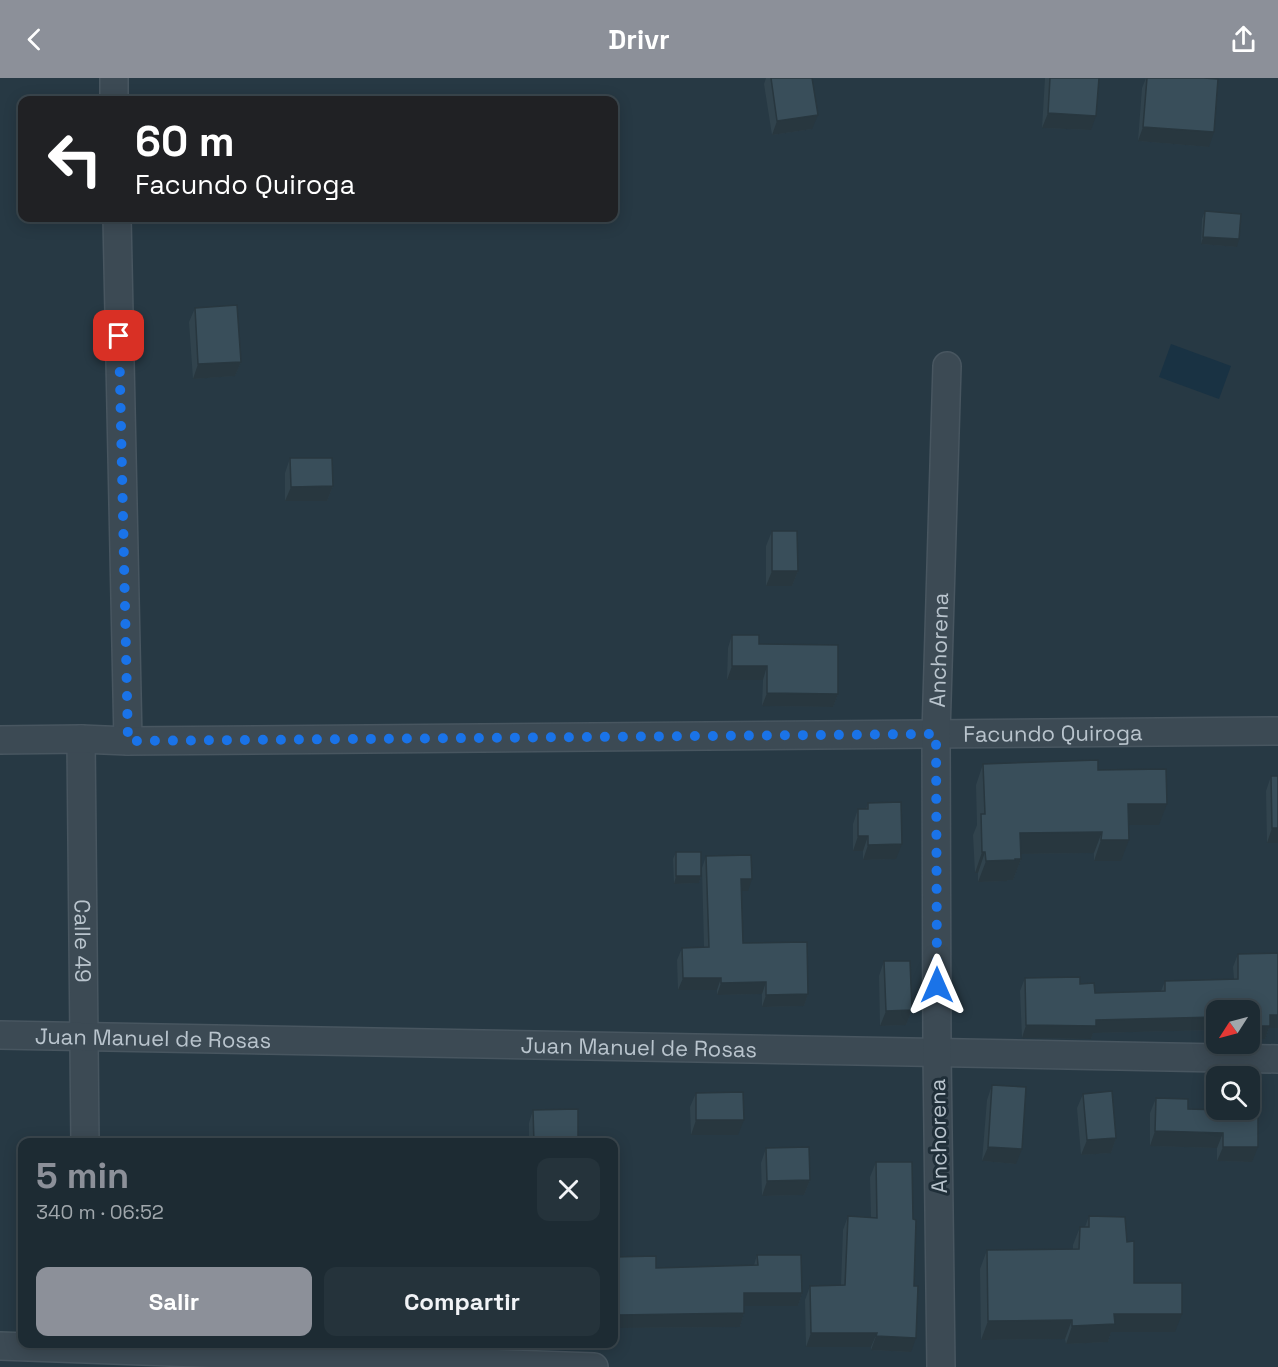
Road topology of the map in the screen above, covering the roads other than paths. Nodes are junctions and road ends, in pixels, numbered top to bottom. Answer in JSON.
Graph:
{"nodes":[{"id":1,"x":114,"y":78,"type":"edge"},
{"id":2,"x":114,"y":96,"type":"edge"},
{"id":3,"x":117,"y":222,"type":"edge"},
{"id":4,"x":947,"y":366,"type":"dead end"},
{"id":5,"x":1278,"y":731,"type":"edge"},
{"id":6,"x":936,"y":734,"type":"junction"},
{"id":7,"x":81,"y":739,"type":"junction"},
{"id":8,"x":0,"y":740,"type":"edge"},
{"id":9,"x":128,"y":741,"type":"junction"},
{"id":10,"x":0,"y":1035,"type":"edge"},
{"id":11,"x":84,"y":1036,"type":"junction"},
{"id":12,"x":937,"y":1053,"type":"junction"},
{"id":13,"x":1278,"y":1059,"type":"edge"},
{"id":14,"x":85,"y":1138,"type":"edge"},
{"id":15,"x":0,"y":1346,"type":"edge"},
{"id":16,"x":18,"y":1346,"type":"edge"},
{"id":17,"x":127,"y":1348,"type":"edge"},
{"id":18,"x":465,"y":1365,"type":"edge"},
{"id":19,"x":594,"y":1367,"type":"edge"},
{"id":20,"x":941,"y":1367,"type":"edge"}],
"edges":[{"from":1,"to":2,"type":"street"},
{"from":3,"to":9,"type":"street"},
{"from":4,"to":6,"type":"street","name":"Anchorena"},
{"from":5,"to":6,"type":"street","name":"Facundo Quiroga"},
{"from":6,"to":9,"type":"street","name":"Facundo Quiroga"},
{"from":6,"to":12,"type":"street","name":"Anchorena"},
{"from":7,"to":8,"type":"street","name":"Facundo Quiroga"},
{"from":7,"to":9,"type":"street","name":"Facundo Quiroga"},
{"from":7,"to":11,"type":"street","name":"Calle 49"},
{"from":10,"to":11,"type":"street","name":"Juan Manuel de Rosas"},
{"from":11,"to":12,"type":"street","name":"Juan Manuel de Rosas"},
{"from":11,"to":14,"type":"street","name":"Calle 49"},
{"from":12,"to":13,"type":"street","name":"Juan Manuel de Rosas"},
{"from":12,"to":20,"type":"street","name":"Anchorena"},
{"from":15,"to":16,"type":"street"},
{"from":17,"to":18,"type":"street"},
{"from":18,"to":19,"type":"street"}]}
